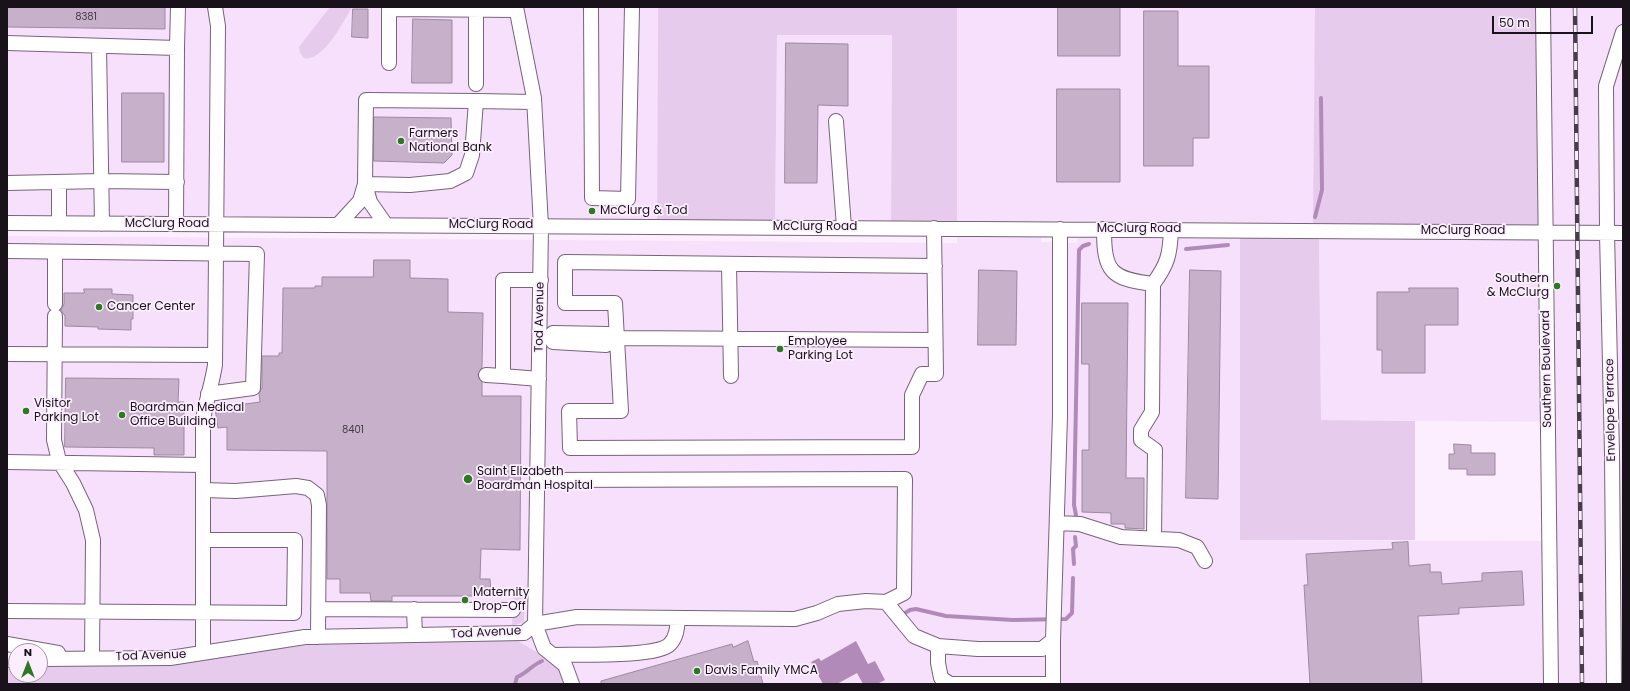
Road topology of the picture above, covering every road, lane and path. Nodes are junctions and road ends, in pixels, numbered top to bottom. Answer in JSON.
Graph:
{"nodes":[{"id":1,"x":178,"y":7,"type":"edge"},
{"id":2,"x":215,"y":7,"type":"edge"},
{"id":3,"x":591,"y":7,"type":"edge"},
{"id":4,"x":632,"y":7,"type":"edge"},
{"id":5,"x":1542,"y":7,"type":"edge"},
{"id":6,"x":516,"y":9,"type":"edge"},
{"id":7,"x":476,"y":10,"type":"junction"},
{"id":8,"x":1623,"y":32,"type":"edge"},
{"id":9,"x":7,"y":44,"type":"edge"},
{"id":10,"x":99,"y":46,"type":"junction"},
{"id":11,"x":177,"y":48,"type":"junction"},
{"id":12,"x":389,"y":63,"type":"dead end"},
{"id":13,"x":476,"y":84,"type":"dead end"},
{"id":14,"x":476,"y":101,"type":"junction"},
{"id":15,"x":534,"y":102,"type":"junction"},
{"id":16,"x":836,"y":121,"type":"dead end"},
{"id":17,"x":102,"y":181,"type":"junction"},
{"id":18,"x":59,"y":182,"type":"junction"},
{"id":19,"x":177,"y":182,"type":"junction"},
{"id":20,"x":7,"y":183,"type":"edge"},
{"id":21,"x":365,"y":184,"type":"junction"},
{"id":22,"x":7,"y":223,"type":"edge"},
{"id":23,"x":59,"y":223,"type":"junction"},
{"id":24,"x":102,"y":224,"type":"junction"},
{"id":25,"x":176,"y":224,"type":"junction"},
{"id":26,"x":217,"y":224,"type":"junction"},
{"id":27,"x":338,"y":225,"type":"junction"},
{"id":28,"x":386,"y":225,"type":"junction"},
{"id":29,"x":541,"y":226,"type":"junction"},
{"id":30,"x":844,"y":227,"type":"junction"},
{"id":31,"x":934,"y":228,"type":"junction"},
{"id":32,"x":1060,"y":229,"type":"junction"},
{"id":33,"x":1104,"y":229,"type":"junction"},
{"id":34,"x":1171,"y":230,"type":"junction"},
{"id":35,"x":1546,"y":232,"type":"junction"},
{"id":36,"x":1607,"y":233,"type":"junction"},
{"id":37,"x":1623,"y":233,"type":"edge"},
{"id":38,"x":7,"y":251,"type":"edge"},
{"id":39,"x":55,"y":252,"type":"junction"},
{"id":40,"x":216,"y":254,"type":"junction"},
{"id":41,"x":729,"y":264,"type":"junction"},
{"id":42,"x":935,"y":266,"type":"junction"},
{"id":43,"x":541,"y":280,"type":"junction"},
{"id":44,"x":1152,"y":284,"type":"junction"},
{"id":45,"x":545,"y":337,"type":"junction"},
{"id":46,"x":618,"y":338,"type":"junction"},
{"id":47,"x":730,"y":338,"type":"junction"},
{"id":48,"x":936,"y":340,"type":"junction"},
{"id":49,"x":7,"y":354,"type":"edge"},
{"id":50,"x":54,"y":354,"type":"junction"},
{"id":51,"x":215,"y":355,"type":"junction"},
{"id":52,"x":486,"y":375,"type":"dead end"},
{"id":53,"x":503,"y":376,"type":"junction"},
{"id":54,"x":731,"y":376,"type":"dead end"},
{"id":55,"x":539,"y":379,"type":"junction"},
{"id":56,"x":208,"y":394,"type":"junction"},
{"id":57,"x":7,"y":462,"type":"edge"},
{"id":58,"x":60,"y":464,"type":"junction"},
{"id":59,"x":203,"y":465,"type":"junction"},
{"id":60,"x":538,"y":480,"type":"junction"},
{"id":61,"x":203,"y":490,"type":"junction"},
{"id":62,"x":1057,"y":523,"type":"junction"},
{"id":63,"x":1154,"y":538,"type":"junction"},
{"id":64,"x":203,"y":540,"type":"junction"},
{"id":65,"x":1205,"y":561,"type":"dead end"},
{"id":66,"x":886,"y":602,"type":"junction"},
{"id":67,"x":318,"y":609,"type":"junction"},
{"id":68,"x":414,"y":609,"type":"junction"},
{"id":69,"x":513,"y":610,"type":"dead end"},
{"id":70,"x":7,"y":611,"type":"edge"},
{"id":71,"x":93,"y":611,"type":"junction"},
{"id":72,"x":203,"y":612,"type":"junction"},
{"id":73,"x":678,"y":618,"type":"junction"},
{"id":74,"x":535,"y":624,"type":"junction"},
{"id":75,"x":1618,"y":629,"type":"edge"},
{"id":76,"x":1054,"y":634,"type":"junction"},
{"id":77,"x":415,"y":635,"type":"junction"},
{"id":78,"x":318,"y":636,"type":"junction"},
{"id":79,"x":7,"y":644,"type":"edge"},
{"id":80,"x":938,"y":646,"type":"junction"},
{"id":81,"x":203,"y":653,"type":"junction"},
{"id":82,"x":553,"y":655,"type":"junction"},
{"id":83,"x":86,"y":658,"type":"junction"},
{"id":84,"x":48,"y":659,"type":"edge"},
{"id":85,"x":572,"y":684,"type":"edge"},
{"id":86,"x":1551,"y":684,"type":"edge"},
{"id":87,"x":1614,"y":684,"type":"edge"}],
"edges":[{"from":1,"to":11,"type":"street"},
{"from":2,"to":26,"type":"street"},
{"from":3,"to":4,"type":"street"},
{"from":5,"to":35,"type":"street","name":"Southern Boulevard"},
{"from":6,"to":7,"type":"street"},
{"from":6,"to":15,"type":"street","name":"Tod Avenue"},
{"from":7,"to":12,"type":"street"},
{"from":7,"to":13,"type":"street"},
{"from":8,"to":36,"type":"street","name":"Envelope Terrace"},
{"from":9,"to":10,"type":"street"},
{"from":10,"to":11,"type":"street"},
{"from":10,"to":17,"type":"street"},
{"from":11,"to":19,"type":"street"},
{"from":14,"to":15,"type":"street"},
{"from":14,"to":21,"type":"street"},
{"from":14,"to":21,"type":"street"},
{"from":15,"to":29,"type":"street","name":"Tod Avenue"},
{"from":16,"to":30,"type":"street"},
{"from":17,"to":18,"type":"street"},
{"from":17,"to":19,"type":"street"},
{"from":17,"to":24,"type":"street"},
{"from":18,"to":20,"type":"street"},
{"from":18,"to":23,"type":"street"},
{"from":19,"to":25,"type":"street"},
{"from":21,"to":27,"type":"street"},
{"from":21,"to":28,"type":"street"},
{"from":22,"to":23,"type":"street","name":"McClurg Road"},
{"from":23,"to":24,"type":"street","name":"McClurg Road"},
{"from":24,"to":25,"type":"street","name":"McClurg Road"},
{"from":25,"to":26,"type":"street","name":"McClurg Road"},
{"from":26,"to":27,"type":"street","name":"McClurg Road"},
{"from":26,"to":40,"type":"street"},
{"from":27,"to":28,"type":"street","name":"McClurg Road"},
{"from":28,"to":29,"type":"street","name":"McClurg Road"},
{"from":29,"to":30,"type":"street","name":"McClurg Road"},
{"from":29,"to":43,"type":"street","name":"Tod Avenue"},
{"from":30,"to":31,"type":"street","name":"McClurg Road"},
{"from":31,"to":32,"type":"street","name":"McClurg Road"},
{"from":31,"to":42,"type":"street"},
{"from":32,"to":33,"type":"street","name":"McClurg Road"},
{"from":32,"to":62,"type":"street"},
{"from":33,"to":34,"type":"street","name":"McClurg Road"},
{"from":33,"to":44,"type":"street"},
{"from":34,"to":35,"type":"street","name":"McClurg Road"},
{"from":34,"to":44,"type":"street"},
{"from":35,"to":36,"type":"street","name":"McClurg Road"},
{"from":35,"to":86,"type":"street","name":"Southern Boulevard"},
{"from":36,"to":37,"type":"street","name":"McClurg Road"},
{"from":36,"to":75,"type":"street","name":"Envelope Terrace"},
{"from":38,"to":39,"type":"street"},
{"from":39,"to":40,"type":"street"},
{"from":39,"to":50,"type":"street"},
{"from":40,"to":51,"type":"street"},
{"from":40,"to":56,"type":"street"},
{"from":41,"to":42,"type":"street"},
{"from":41,"to":46,"type":"street"},
{"from":41,"to":47,"type":"street"},
{"from":42,"to":48,"type":"street"},
{"from":43,"to":45,"type":"street","name":"Tod Avenue"},
{"from":43,"to":53,"type":"street"},
{"from":44,"to":63,"type":"street"},
{"from":45,"to":46,"type":"street"},
{"from":45,"to":55,"type":"street","name":"Tod Avenue"},
{"from":46,"to":47,"type":"street"},
{"from":46,"to":48,"type":"street"},
{"from":47,"to":48,"type":"street"},
{"from":47,"to":54,"type":"street"},
{"from":49,"to":50,"type":"street"},
{"from":50,"to":51,"type":"street"},
{"from":50,"to":58,"type":"street"},
{"from":51,"to":56,"type":"street"},
{"from":52,"to":53,"type":"street"},
{"from":53,"to":55,"type":"street"},
{"from":55,"to":60,"type":"street","name":"Tod Avenue"},
{"from":56,"to":59,"type":"street"},
{"from":57,"to":58,"type":"street"},
{"from":58,"to":59,"type":"street"},
{"from":58,"to":71,"type":"street"},
{"from":59,"to":61,"type":"street"},
{"from":60,"to":66,"type":"street"},
{"from":60,"to":74,"type":"street","name":"Tod Avenue"},
{"from":61,"to":64,"type":"street"},
{"from":61,"to":67,"type":"street"},
{"from":62,"to":63,"type":"street"},
{"from":62,"to":76,"type":"street"},
{"from":63,"to":65,"type":"street"},
{"from":64,"to":72,"type":"street"},
{"from":64,"to":72,"type":"street"},
{"from":66,"to":73,"type":"street"},
{"from":66,"to":80,"type":"street"},
{"from":67,"to":68,"type":"street"},
{"from":67,"to":78,"type":"street"},
{"from":68,"to":69,"type":"street"},
{"from":68,"to":77,"type":"street"},
{"from":70,"to":71,"type":"street"},
{"from":71,"to":72,"type":"street"},
{"from":71,"to":83,"type":"street"},
{"from":72,"to":81,"type":"street"},
{"from":73,"to":74,"type":"street"},
{"from":73,"to":82,"type":"street"},
{"from":74,"to":77,"type":"street","name":"Tod Avenue"},
{"from":74,"to":82,"type":"street"},
{"from":75,"to":87,"type":"street","name":"Envelope Terrace"},
{"from":76,"to":80,"type":"street"},
{"from":76,"to":80,"type":"street"},
{"from":77,"to":78,"type":"street","name":"Tod Avenue"},
{"from":78,"to":81,"type":"street","name":"Tod Avenue"},
{"from":79,"to":83,"type":"street","name":"Tod Avenue"},
{"from":81,"to":83,"type":"street","name":"Tod Avenue"},
{"from":82,"to":85,"type":"street"},
{"from":83,"to":84,"type":"street","name":"Tod Avenue"}]}
